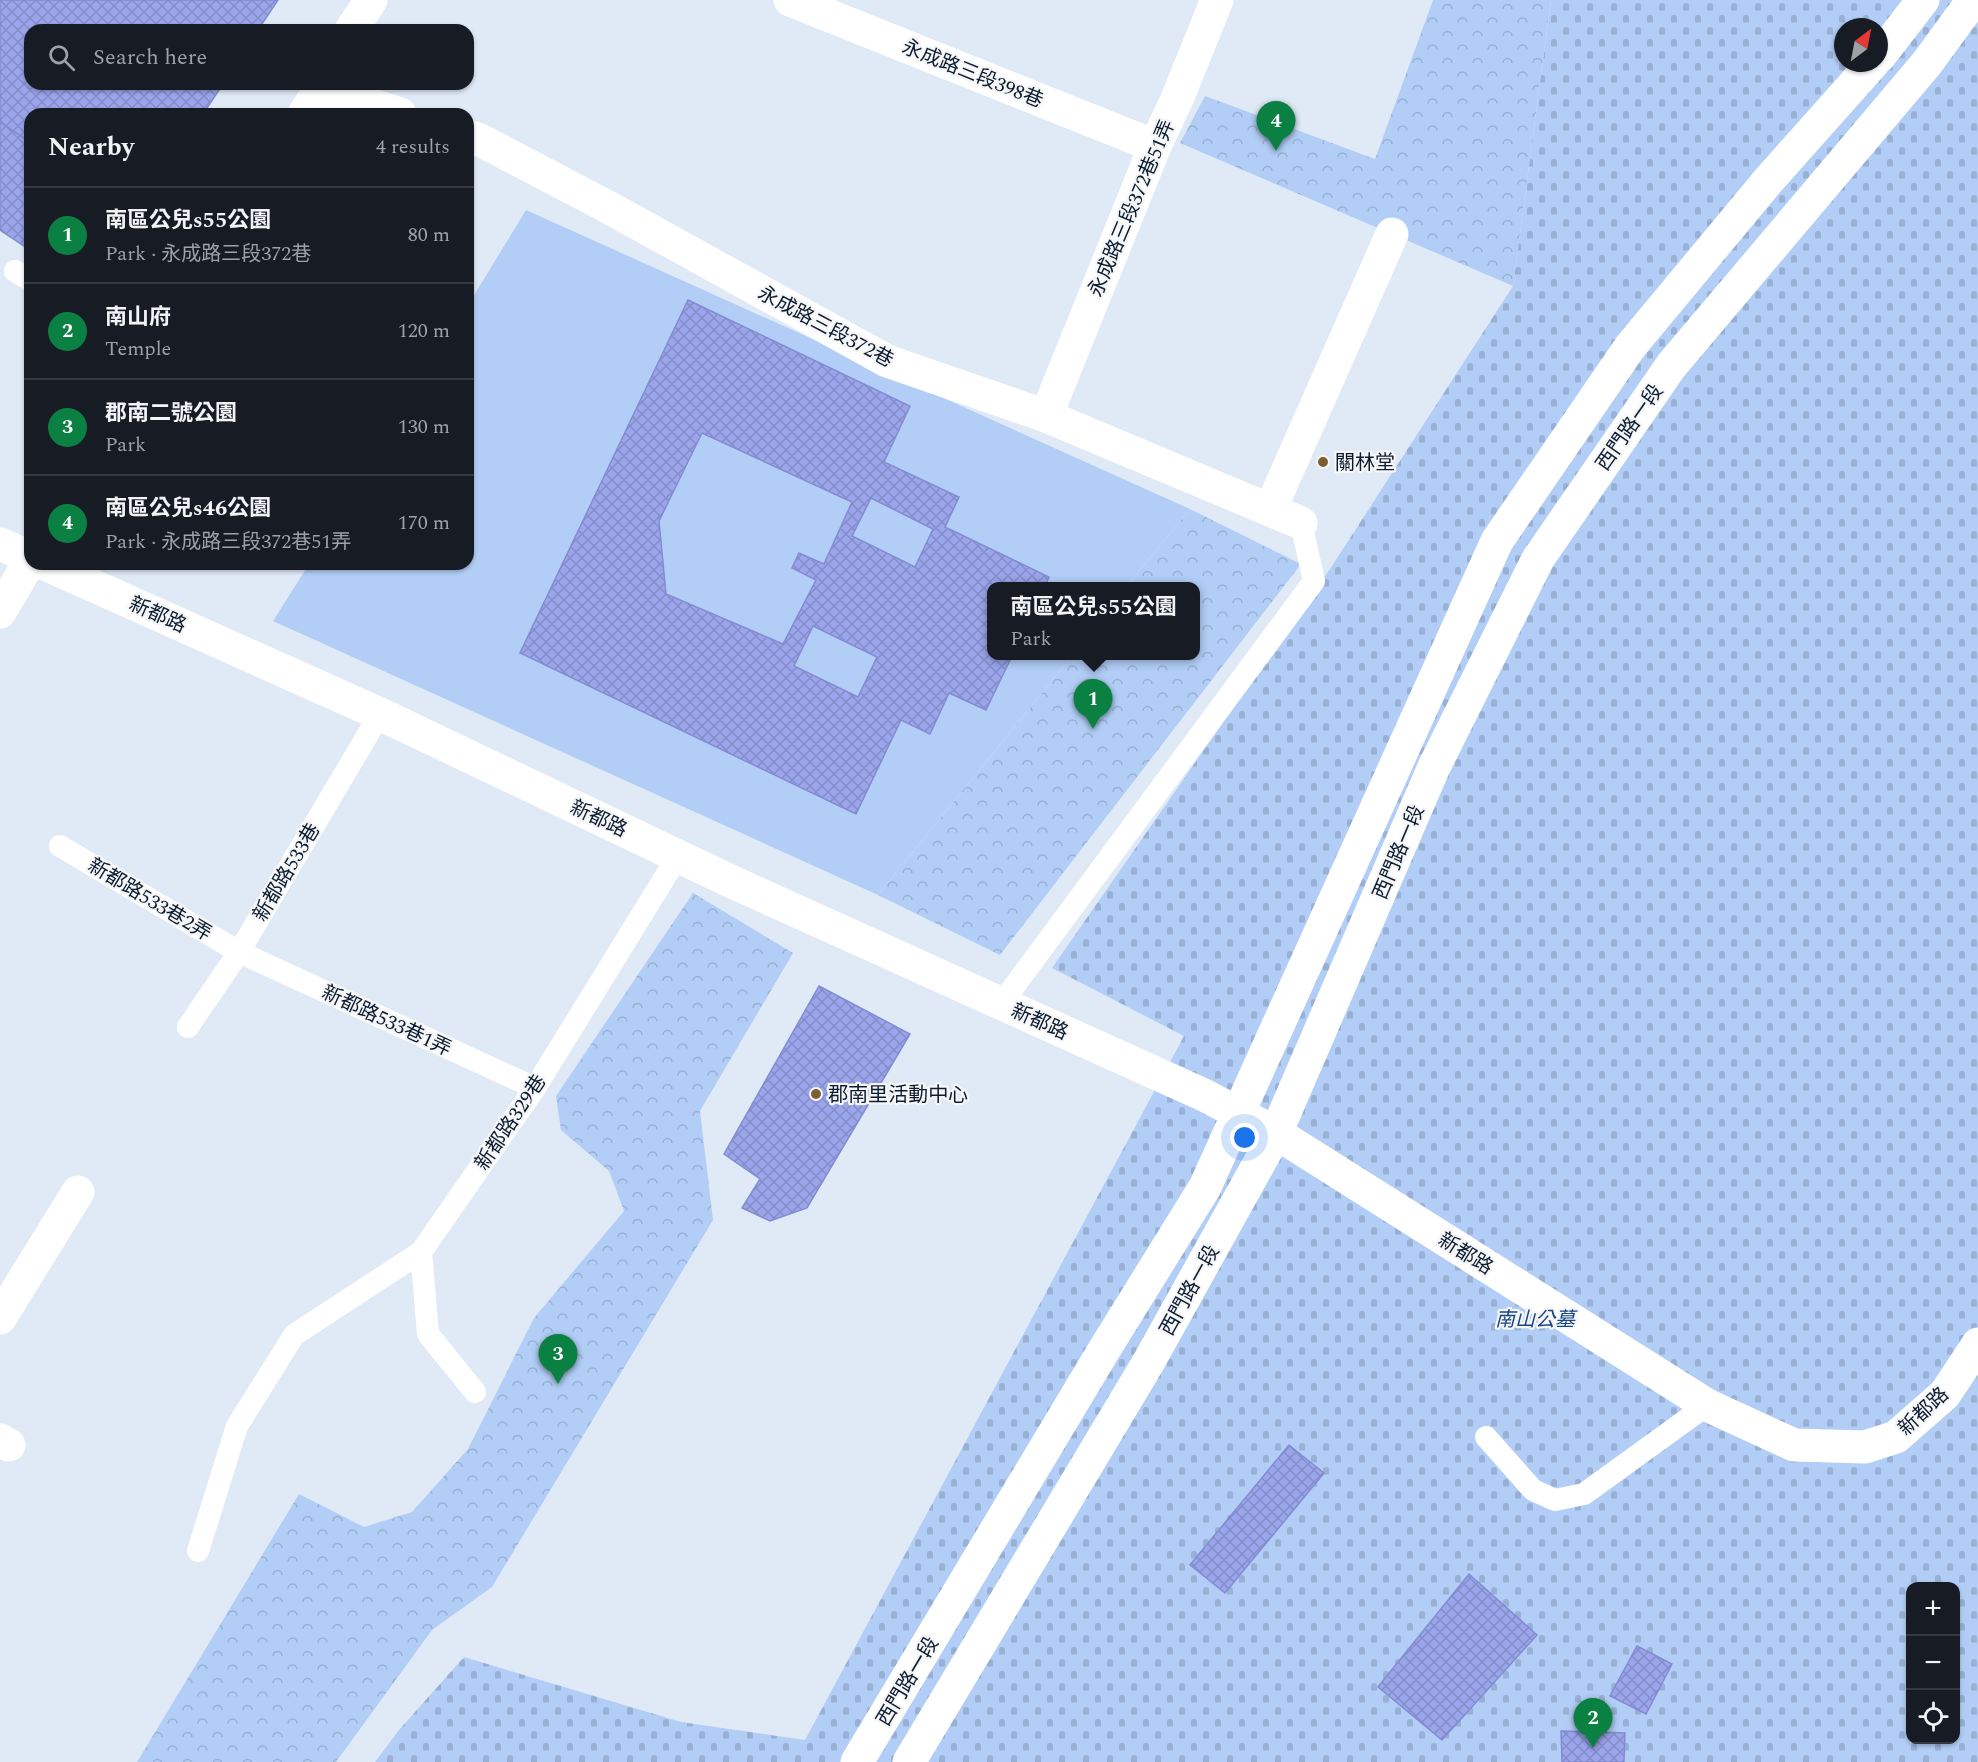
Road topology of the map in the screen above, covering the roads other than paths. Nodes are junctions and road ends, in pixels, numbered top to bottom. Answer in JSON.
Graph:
{"nodes":[{"id":1,"x":371,"y":0,"type":"edge"},
{"id":2,"x":790,"y":0,"type":"edge"},
{"id":3,"x":1217,"y":0,"type":"edge"},
{"id":4,"x":1923,"y":0,"type":"edge"},
{"id":5,"x":1973,"y":0,"type":"edge"},
{"id":6,"x":351,"y":19,"type":"edge"},
{"id":7,"x":1888,"y":45,"type":"edge"},
{"id":8,"x":1866,"y":72,"type":"edge"},
{"id":9,"x":316,"y":95,"type":"edge"},
{"id":10,"x":373,"y":108,"type":"edge"},
{"id":11,"x":474,"y":138,"type":"edge"},
{"id":12,"x":1155,"y":146,"type":"junction"},
{"id":13,"x":1392,"y":234,"type":"dead end"},
{"id":14,"x":1046,"y":416,"type":"junction"},
{"id":15,"x":1270,"y":510,"type":"junction"},
{"id":16,"x":1301,"y":523,"type":"joint"},
{"id":17,"x":0,"y":544,"type":"edge"},
{"id":18,"x":24,"y":556,"type":"edge"},
{"id":19,"x":24,"y":570,"type":"edge"},
{"id":20,"x":58,"y":570,"type":"edge"},
{"id":21,"x":0,"y":612,"type":"edge"},
{"id":22,"x":380,"y":714,"type":"junction"},
{"id":23,"x":60,"y":846,"type":"dead end"},
{"id":24,"x":678,"y":856,"type":"junction"},
{"id":25,"x":239,"y":952,"type":"junction"},
{"id":26,"x":1001,"y":1004,"type":"junction"},
{"id":27,"x":188,"y":1027,"type":"dead end"},
{"id":28,"x":535,"y":1088,"type":"junction"},
{"id":29,"x":1238,"y":1112,"type":"junction"},
{"id":30,"x":1276,"y":1133,"type":"junction"},
{"id":31,"x":78,"y":1192,"type":"dead end"},
{"id":32,"x":421,"y":1252,"type":"junction"},
{"id":33,"x":0,"y":1318,"type":"edge"},
{"id":34,"x":1978,"y":1344,"type":"edge"},
{"id":35,"x":475,"y":1392,"type":"dead end"},
{"id":36,"x":1707,"y":1405,"type":"junction"},
{"id":37,"x":1485,"y":1437,"type":"dead end"},
{"id":38,"x":198,"y":1551,"type":"dead end"},
{"id":39,"x":857,"y":1762,"type":"edge"},
{"id":40,"x":909,"y":1762,"type":"edge"}],
"edges":[{"from":1,"to":6,"type":"street"},
{"from":2,"to":12,"type":"street","name":"永成路三段398巷"},
{"from":3,"to":12,"type":"street","name":"永成路三段372巷51弄"},
{"from":4,"to":7,"type":"street"},
{"from":5,"to":30,"type":"street","name":"西門路一段"},
{"from":8,"to":29,"type":"street","name":"西門路一段"},
{"from":9,"to":10,"type":"street"},
{"from":11,"to":14,"type":"street","name":"永成路三段372巷"},
{"from":12,"to":14,"type":"street","name":"永成路三段372巷51弄"},
{"from":13,"to":15,"type":"street"},
{"from":14,"to":15,"type":"street","name":"永成路三段372巷"},
{"from":15,"to":16,"type":"street","name":"永成路三段372巷"},
{"from":16,"to":26,"type":"lane"},
{"from":17,"to":18,"type":"street"},
{"from":19,"to":21,"type":"street"},
{"from":20,"to":22,"type":"street","name":"新都路"},
{"from":22,"to":24,"type":"street","name":"新都路"},
{"from":22,"to":25,"type":"lane","name":"新都路533巷"},
{"from":23,"to":25,"type":"lane","name":"新都路533巷2弄"},
{"from":24,"to":26,"type":"street","name":"新都路"},
{"from":24,"to":28,"type":"lane","name":"新都路329巷"},
{"from":25,"to":27,"type":"lane","name":"新都路533巷"},
{"from":25,"to":28,"type":"lane","name":"新都路533巷1弄"},
{"from":26,"to":29,"type":"street","name":"新都路"},
{"from":28,"to":32,"type":"lane","name":"新都路329巷"},
{"from":29,"to":30,"type":"street","name":"新都路"},
{"from":29,"to":39,"type":"street","name":"西門路一段"},
{"from":30,"to":36,"type":"street","name":"新都路"},
{"from":30,"to":40,"type":"street","name":"西門路一段"},
{"from":31,"to":33,"type":"street"},
{"from":32,"to":35,"type":"lane"},
{"from":32,"to":38,"type":"lane"},
{"from":34,"to":36,"type":"street","name":"新都路"},
{"from":36,"to":37,"type":"lane"}]}
